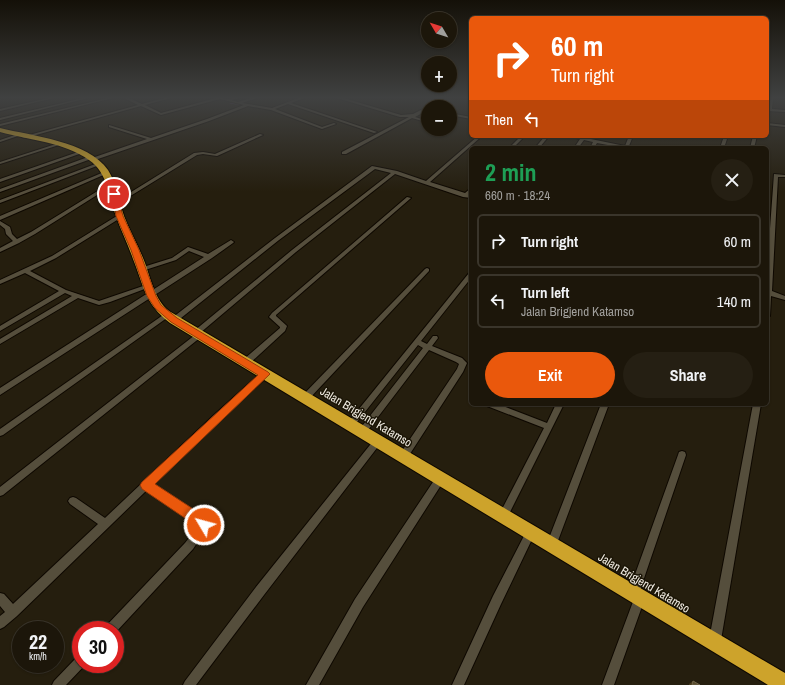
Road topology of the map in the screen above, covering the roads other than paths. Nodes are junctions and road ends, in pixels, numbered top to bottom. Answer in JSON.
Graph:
{"nodes":[{"id":1,"x":48,"y":129,"type":"edge"},
{"id":2,"x":119,"y":129,"type":"edge"},
{"id":3,"x":179,"y":129,"type":"edge"},
{"id":4,"x":366,"y":129,"type":"edge"},
{"id":5,"x":388,"y":129,"type":"edge"},
{"id":6,"x":0,"y":130,"type":"edge"},
{"id":7,"x":375,"y":132,"type":"dead end"},
{"id":8,"x":261,"y":135,"type":"dead end"},
{"id":9,"x":22,"y":136,"type":"junction"},
{"id":10,"x":478,"y":138,"type":"edge"},
{"id":11,"x":521,"y":138,"type":"edge"},
{"id":12,"x":545,"y":138,"type":"edge"},
{"id":13,"x":587,"y":138,"type":"edge"},
{"id":14,"x":150,"y":139,"type":"junction"},
{"id":15,"x":0,"y":141,"type":"edge"},
{"id":16,"x":596,"y":141,"type":"junction"},
{"id":17,"x":56,"y":145,"type":"junction"},
{"id":18,"x":514,"y":146,"type":"edge"},
{"id":19,"x":539,"y":146,"type":"edge"},
{"id":20,"x":593,"y":146,"type":"edge"},
{"id":21,"x":619,"y":146,"type":"edge"},
{"id":22,"x":344,"y":153,"type":"dead end"},
{"id":23,"x":0,"y":164,"type":"edge"},
{"id":24,"x":97,"y":165,"type":"junction"},
{"id":25,"x":395,"y":172,"type":"junction"},
{"id":26,"x":785,"y":176,"type":"edge"},
{"id":27,"x":0,"y":181,"type":"edge"},
{"id":28,"x":427,"y":183,"type":"junction"},
{"id":29,"x":1,"y":190,"type":"edge"},
{"id":30,"x":469,"y":192,"type":"edge"},
{"id":31,"x":465,"y":196,"type":"junction"},
{"id":32,"x":14,"y":197,"type":"junction"},
{"id":33,"x":469,"y":197,"type":"edge"},
{"id":34,"x":409,"y":198,"type":"dead end"},
{"id":35,"x":0,"y":202,"type":"edge"},
{"id":36,"x":118,"y":209,"type":"junction"},
{"id":37,"x":6,"y":210,"type":"dead end"},
{"id":38,"x":13,"y":213,"type":"junction"},
{"id":39,"x":0,"y":218,"type":"edge"},
{"id":40,"x":0,"y":223,"type":"edge"},
{"id":41,"x":17,"y":242,"type":"junction"},
{"id":42,"x":231,"y":242,"type":"dead end"},
{"id":43,"x":0,"y":250,"type":"edge"},
{"id":44,"x":210,"y":257,"type":"junction"},
{"id":45,"x":142,"y":269,"type":"junction"},
{"id":46,"x":769,"y":269,"type":"edge"},
{"id":47,"x":26,"y":270,"type":"junction"},
{"id":48,"x":427,"y":270,"type":"dead end"},
{"id":49,"x":469,"y":276,"type":"edge"},
{"id":50,"x":0,"y":282,"type":"edge"},
{"id":51,"x":150,"y":290,"type":"junction"},
{"id":52,"x":64,"y":291,"type":"junction"},
{"id":53,"x":769,"y":293,"type":"edge"},
{"id":54,"x":76,"y":296,"type":"junction"},
{"id":55,"x":785,"y":298,"type":"edge"},
{"id":56,"x":171,"y":317,"type":"junction"},
{"id":57,"x":0,"y":329,"type":"edge"},
{"id":58,"x":198,"y":334,"type":"junction"},
{"id":59,"x":434,"y":338,"type":"dead end"},
{"id":60,"x":0,"y":342,"type":"edge"},
{"id":61,"x":416,"y":342,"type":"junction"},
{"id":62,"x":428,"y":347,"type":"junction"},
{"id":63,"x":246,"y":362,"type":"junction"},
{"id":64,"x":265,"y":374,"type":"junction"},
{"id":65,"x":0,"y":392,"type":"edge"},
{"id":66,"x":305,"y":398,"type":"junction"},
{"id":67,"x":495,"y":406,"type":"edge"},
{"id":68,"x":559,"y":406,"type":"edge"},
{"id":69,"x":604,"y":406,"type":"edge"},
{"id":70,"x":757,"y":406,"type":"edge"},
{"id":71,"x":549,"y":428,"type":"junction"},
{"id":72,"x":356,"y":429,"type":"junction"},
{"id":73,"x":0,"y":433,"type":"edge"},
{"id":74,"x":377,"y":442,"type":"junction"},
{"id":75,"x":682,"y":455,"type":"dead end"},
{"id":76,"x":403,"y":457,"type":"junction"},
{"id":77,"x":440,"y":479,"type":"junction"},
{"id":78,"x":146,"y":485,"type":"junction"},
{"id":79,"x":0,"y":492,"type":"edge"},
{"id":80,"x":73,"y":501,"type":"dead end"},
{"id":81,"x":503,"y":517,"type":"junction"},
{"id":82,"x":106,"y":524,"type":"junction"},
{"id":83,"x":530,"y":533,"type":"junction"},
{"id":84,"x":551,"y":546,"type":"junction"},
{"id":85,"x":637,"y":596,"type":"junction"},
{"id":86,"x":0,"y":598,"type":"edge"},
{"id":87,"x":13,"y":612,"type":"junction"},
{"id":88,"x":118,"y":621,"type":"edge"},
{"id":89,"x":0,"y":624,"type":"edge"},
{"id":90,"x":714,"y":642,"type":"junction"},
{"id":91,"x":72,"y":670,"type":"edge"},
{"id":92,"x":785,"y":684,"type":"edge"},
{"id":93,"x":58,"y":685,"type":"edge"},
{"id":94,"x":189,"y":685,"type":"edge"},
{"id":95,"x":312,"y":685,"type":"edge"},
{"id":96,"x":458,"y":685,"type":"edge"},
{"id":97,"x":608,"y":685,"type":"edge"}],
"edges":[{"from":1,"to":9,"type":"street"},
{"from":2,"to":14,"type":"street"},
{"from":3,"to":14,"type":"street"},
{"from":4,"to":7,"type":"street"},
{"from":5,"to":22,"type":"street"},
{"from":6,"to":9,"type":"highway"},
{"from":8,"to":36,"type":"street"},
{"from":9,"to":15,"type":"street"},
{"from":9,"to":17,"type":"highway"},
{"from":10,"to":28,"type":"street"},
{"from":11,"to":18,"type":"street"},
{"from":12,"to":19,"type":"street"},
{"from":13,"to":16,"type":"street"},
{"from":14,"to":24,"type":"street"},
{"from":16,"to":20,"type":"street"},
{"from":16,"to":21,"type":"street"},
{"from":17,"to":23,"type":"street"},
{"from":17,"to":24,"type":"highway"},
{"from":24,"to":27,"type":"street"},
{"from":24,"to":29,"type":"street"},
{"from":24,"to":32,"type":"street"},
{"from":24,"to":36,"type":"highway","name":"Jalan Brigjend Katamso"},
{"from":24,"to":38,"type":"street"},
{"from":24,"to":41,"type":"street"},
{"from":25,"to":28,"type":"street"},
{"from":25,"to":56,"type":"street"},
{"from":25,"to":58,"type":"street"},
{"from":26,"to":46,"type":"street"},
{"from":28,"to":31,"type":"street"},
{"from":29,"to":32,"type":"street"},
{"from":30,"to":31,"type":"street"},
{"from":31,"to":33,"type":"street"},
{"from":32,"to":35,"type":"street"},
{"from":34,"to":63,"type":"street"},
{"from":36,"to":45,"type":"highway","name":"Jalan Brigjend Katamso"},
{"from":36,"to":47,"type":"street"},
{"from":37,"to":38,"type":"street"},
{"from":38,"to":39,"type":"street"},
{"from":40,"to":41,"type":"street"},
{"from":41,"to":43,"type":"street"},
{"from":42,"to":44,"type":"street"},
{"from":44,"to":45,"type":"street"},
{"from":44,"to":51,"type":"street"},
{"from":45,"to":51,"type":"highway","name":"Jalan Brigjend Katamso"},
{"from":47,"to":50,"type":"street"},
{"from":47,"to":52,"type":"street"},
{"from":48,"to":66,"type":"street"},
{"from":49,"to":61,"type":"street"},
{"from":51,"to":54,"type":"street"},
{"from":51,"to":56,"type":"highway","name":"Jalan Brigjend Katamso"},
{"from":51,"to":65,"type":"street"},
{"from":52,"to":54,"type":"street"},
{"from":52,"to":57,"type":"street"},
{"from":53,"to":55,"type":"street"},
{"from":54,"to":60,"type":"street"},
{"from":56,"to":58,"type":"highway","name":"Jalan Brigjend Katamso"},
{"from":56,"to":73,"type":"street"},
{"from":58,"to":63,"type":"highway","name":"Jalan Brigjend Katamso"},
{"from":58,"to":79,"type":"street"},
{"from":59,"to":62,"type":"street"},
{"from":61,"to":62,"type":"street"},
{"from":61,"to":72,"type":"street"},
{"from":62,"to":72,"type":"street"},
{"from":62,"to":76,"type":"street"},
{"from":63,"to":64,"type":"highway","name":"Jalan Brigjend Katamso"},
{"from":64,"to":66,"type":"highway","name":"Jalan Brigjend Katamso"},
{"from":64,"to":78,"type":"street"},
{"from":66,"to":72,"type":"highway","name":"Jalan Brigjend Katamso"},
{"from":67,"to":71,"type":"street"},
{"from":68,"to":71,"type":"street"},
{"from":69,"to":84,"type":"street"},
{"from":70,"to":90,"type":"street"},
{"from":71,"to":81,"type":"street"},
{"from":72,"to":74,"type":"highway","name":"Jalan Brigjend Katamso"},
{"from":74,"to":76,"type":"highway","name":"Jalan Brigjend Katamso"},
{"from":74,"to":94,"type":"street"},
{"from":75,"to":85,"type":"street"},
{"from":76,"to":77,"type":"highway","name":"Jalan Brigjend Katamso"},
{"from":77,"to":81,"type":"highway","name":"Jalan Brigjend Katamso"},
{"from":77,"to":95,"type":"street"},
{"from":78,"to":82,"type":"street"},
{"from":78,"to":88,"type":"street"},
{"from":80,"to":82,"type":"street"},
{"from":81,"to":83,"type":"highway","name":"Jalan Brigjend Katamso"},
{"from":82,"to":87,"type":"street"},
{"from":83,"to":84,"type":"highway","name":"Jalan Brigjend Katamso"},
{"from":83,"to":96,"type":"street"},
{"from":84,"to":85,"type":"highway","name":"Jalan Brigjend Katamso"},
{"from":85,"to":90,"type":"highway","name":"Jalan Brigjend Katamso"},
{"from":85,"to":97,"type":"street"},
{"from":86,"to":87,"type":"street"},
{"from":87,"to":89,"type":"street"},
{"from":90,"to":92,"type":"highway","name":"Jalan Brigjend Katamso"},
{"from":91,"to":93,"type":"street"}]}
